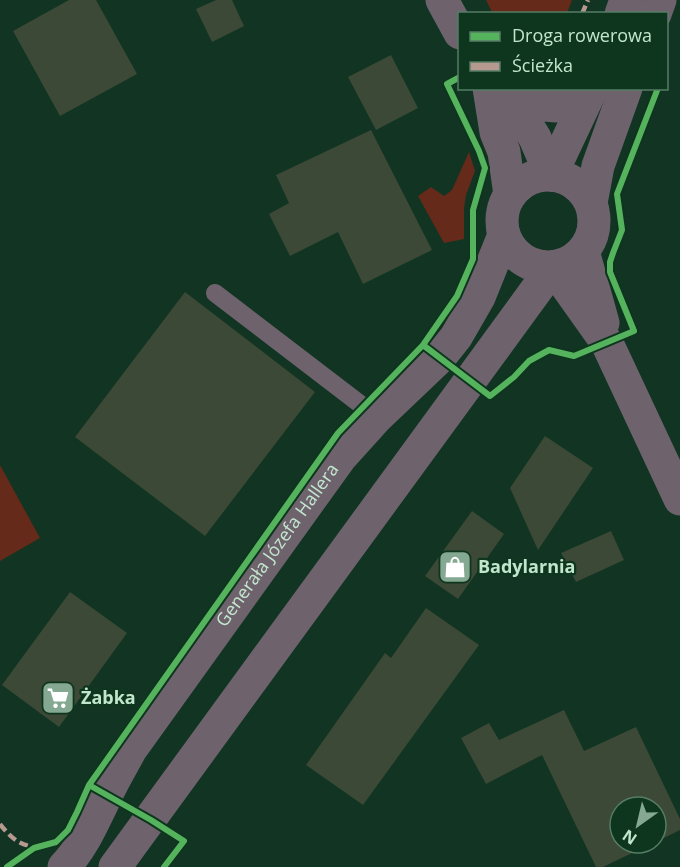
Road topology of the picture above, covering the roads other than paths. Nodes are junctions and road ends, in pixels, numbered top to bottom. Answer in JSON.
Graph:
{"nodes":[{"id":1,"x":442,"y":0,"type":"edge"},
{"id":2,"x":458,"y":31,"type":"edge"},
{"id":3,"x":491,"y":90,"type":"edge"},
{"id":4,"x":493,"y":90,"type":"edge"},
{"id":5,"x":496,"y":90,"type":"edge"},
{"id":6,"x":591,"y":90,"type":"edge"},
{"id":7,"x":625,"y":90,"type":"edge"},
{"id":8,"x":551,"y":175,"type":"junction"},
{"id":9,"x":510,"y":195,"type":"junction"},
{"id":10,"x":591,"y":203,"type":"junction"},
{"id":11,"x":504,"y":235,"type":"junction"},
{"id":12,"x":583,"y":251,"type":"junction"},
{"id":13,"x":553,"y":267,"type":"junction"},
{"id":14,"x":215,"y":292,"type":"dead end"},
{"id":15,"x":607,"y":342,"type":"junction"},
{"id":16,"x":377,"y":417,"type":"junction"},
{"id":17,"x":680,"y":499,"type":"edge"},
{"id":18,"x":64,"y":867,"type":"edge"},
{"id":19,"x":115,"y":867,"type":"edge"}],
"edges":[{"from":1,"to":2,"type":"street"},
{"from":3,"to":9,"type":"street"},
{"from":4,"to":8,"type":"street"},
{"from":5,"to":6,"type":"street"},
{"from":6,"to":8,"type":"street"},
{"from":7,"to":10,"type":"street"},
{"from":8,"to":9,"type":"street"},
{"from":8,"to":10,"type":"street"},
{"from":9,"to":11,"type":"street"},
{"from":10,"to":12,"type":"street"},
{"from":11,"to":13,"type":"street"},
{"from":11,"to":16,"type":"street","name":"Generała Józefa Hallera"},
{"from":12,"to":13,"type":"street"},
{"from":12,"to":15,"type":"street"},
{"from":13,"to":15,"type":"street"},
{"from":13,"to":19,"type":"street"},
{"from":14,"to":16,"type":"lane"},
{"from":15,"to":17,"type":"street"},
{"from":16,"to":18,"type":"street","name":"Generała Józefa Hallera"}]}
